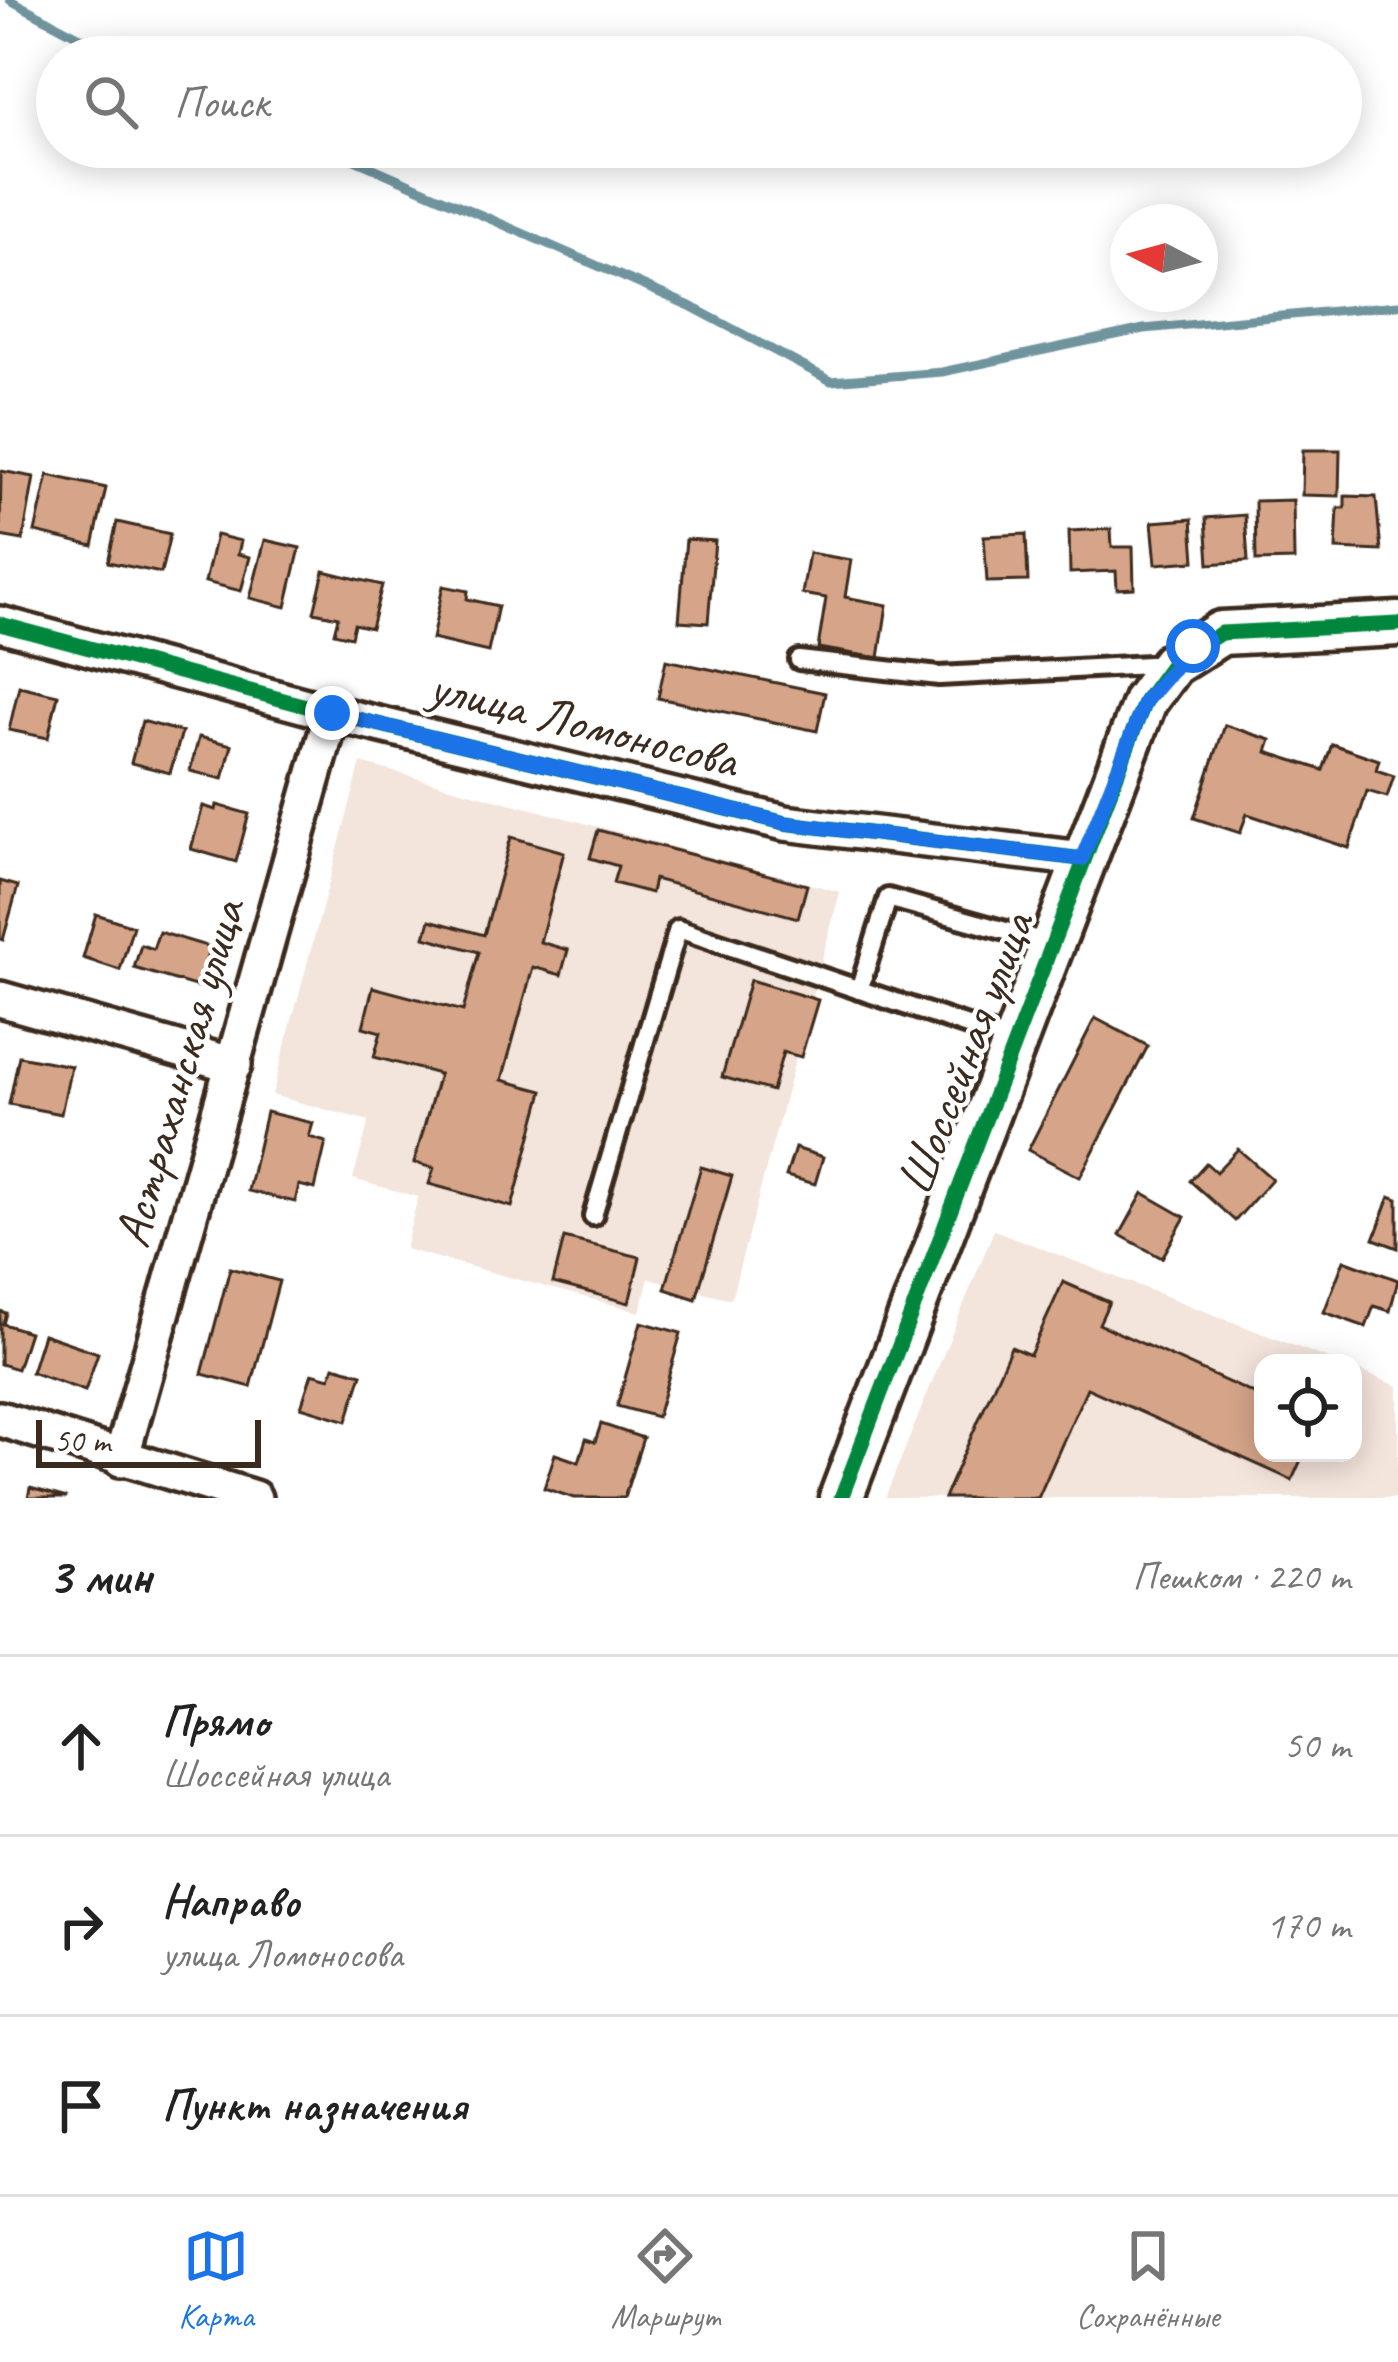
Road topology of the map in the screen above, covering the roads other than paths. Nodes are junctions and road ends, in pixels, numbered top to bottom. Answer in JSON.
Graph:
{"nodes":[{"id":1,"x":0,"y":624,"type":"edge"},
{"id":2,"x":1398,"y":624,"type":"edge"},
{"id":3,"x":799,"y":660,"type":"dead end"},
{"id":4,"x":1172,"y":664,"type":"junction"},
{"id":5,"x":332,"y":713,"type":"junction"},
{"id":6,"x":1082,"y":859,"type":"junction"},
{"id":7,"x":1050,"y":943,"type":"junction"},
{"id":8,"x":859,"y":990,"type":"junction"},
{"id":9,"x":0,"y":999,"type":"edge"},
{"id":10,"x":1013,"y":1041,"type":"junction"},
{"id":11,"x":233,"y":1065,"type":"junction"},
{"id":12,"x":593,"y":1216,"type":"dead end"},
{"id":13,"x":0,"y":1419,"type":"edge"},
{"id":14,"x":122,"y":1459,"type":"junction"},
{"id":15,"x":254,"y":1498,"type":"edge"},
{"id":16,"x":842,"y":1498,"type":"edge"}],
"edges":[{"from":1,"to":5,"type":"street","name":"улица Ломоносова"},
{"from":2,"to":4,"type":"street","name":"Шоссейная улица"},
{"from":3,"to":4,"type":"lane"},
{"from":4,"to":6,"type":"street","name":"Шоссейная улица"},
{"from":5,"to":6,"type":"street","name":"улица Ломоносова"},
{"from":5,"to":11,"type":"street","name":"Астраханская улица"},
{"from":6,"to":7,"type":"street","name":"Шоссейная улица"},
{"from":7,"to":8,"type":"lane"},
{"from":7,"to":10,"type":"street","name":"Шоссейная улица"},
{"from":8,"to":10,"type":"lane"},
{"from":8,"to":12,"type":"lane"},
{"from":9,"to":11,"type":"street"},
{"from":10,"to":16,"type":"street","name":"Шоссейная улица"},
{"from":11,"to":14,"type":"street","name":"Астраханская улица"},
{"from":13,"to":14,"type":"street"},
{"from":14,"to":15,"type":"street"}]}
